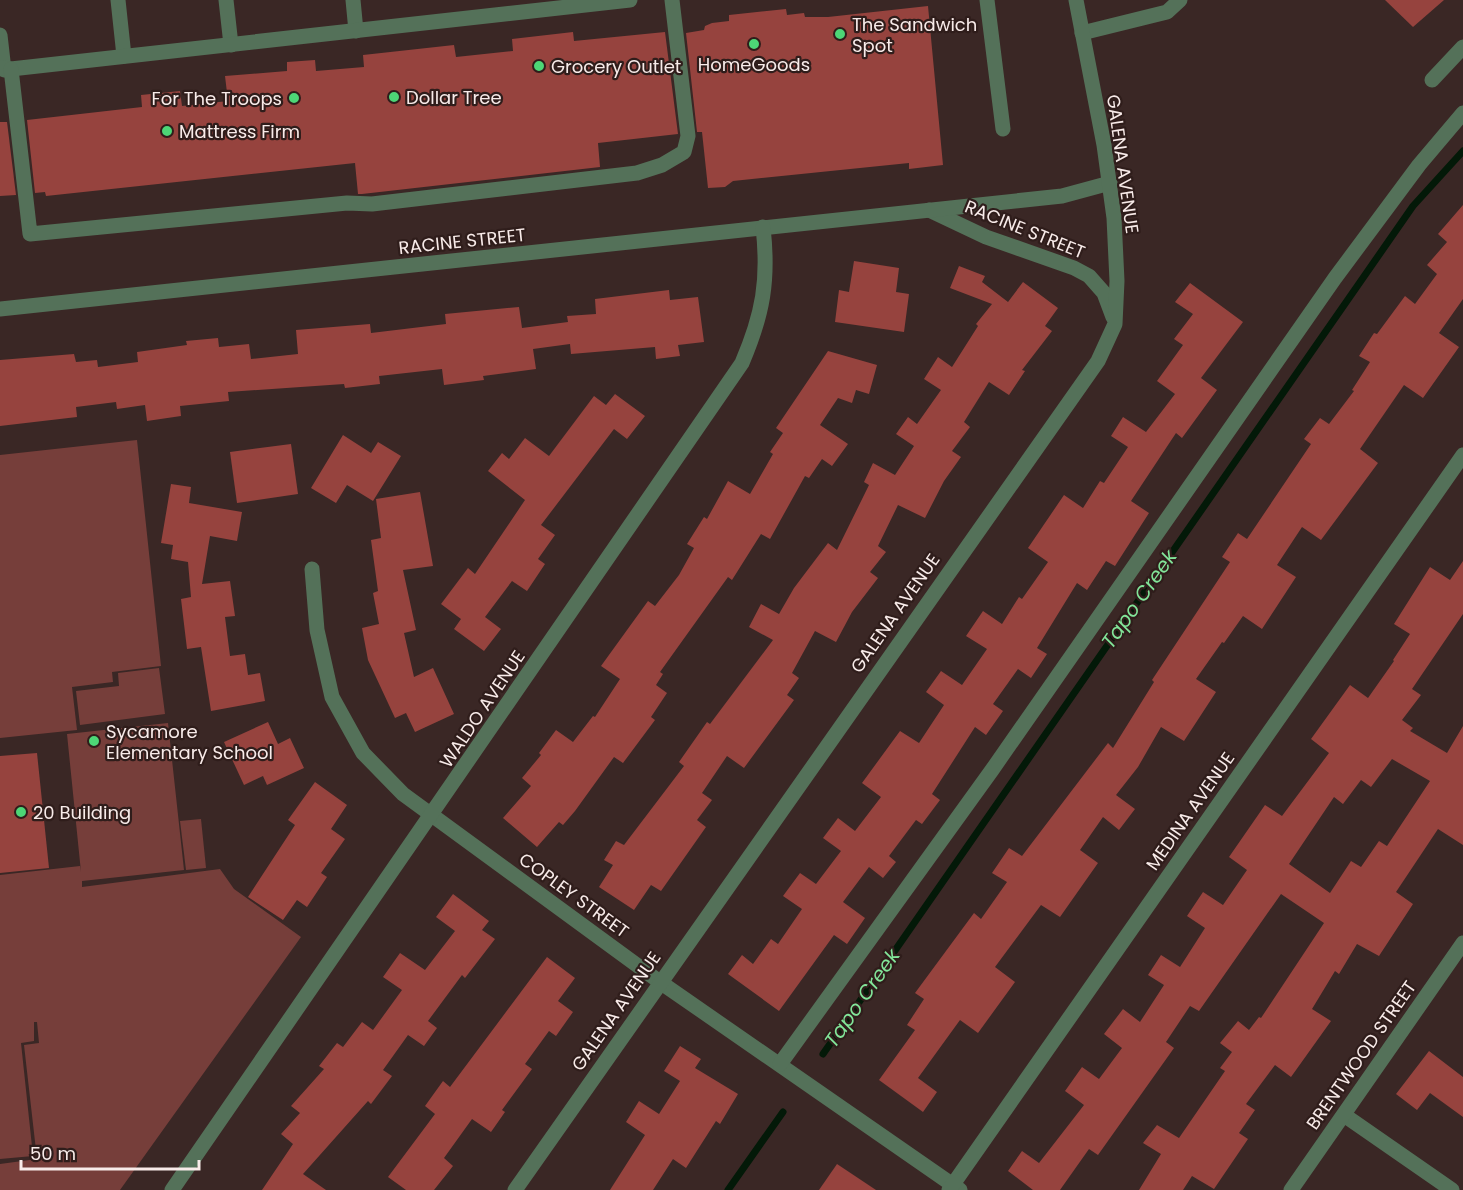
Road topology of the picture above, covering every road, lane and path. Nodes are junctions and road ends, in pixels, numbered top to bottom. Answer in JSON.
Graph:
{"nodes":[{"id":1,"x":117,"y":0,"type":"edge"},
{"id":2,"x":226,"y":0,"type":"edge"},
{"id":3,"x":353,"y":0,"type":"edge"},
{"id":4,"x":630,"y":0,"type":"edge"},
{"id":5,"x":672,"y":0,"type":"edge"},
{"id":6,"x":987,"y":0,"type":"edge"},
{"id":7,"x":1076,"y":0,"type":"edge"},
{"id":8,"x":1180,"y":0,"type":"edge"},
{"id":9,"x":536,"y":5,"type":"edge"},
{"id":10,"x":356,"y":31,"type":"junction"},
{"id":11,"x":1082,"y":33,"type":"junction"},
{"id":12,"x":0,"y":35,"type":"edge"},
{"id":13,"x":231,"y":45,"type":"junction"},
{"id":14,"x":1463,"y":47,"type":"edge"},
{"id":15,"x":124,"y":56,"type":"junction"},
{"id":16,"x":5,"y":69,"type":"edge"},
{"id":17,"x":1432,"y":80,"type":"dead end"},
{"id":18,"x":1463,"y":113,"type":"edge"},
{"id":19,"x":1003,"y":129,"type":"dead end"},
{"id":20,"x":1110,"y":183,"type":"junction"},
{"id":21,"x":929,"y":210,"type":"junction"},
{"id":22,"x":763,"y":227,"type":"junction"},
{"id":23,"x":0,"y":309,"type":"edge"},
{"id":24,"x":1115,"y":324,"type":"junction"},
{"id":25,"x":1463,"y":455,"type":"edge"},
{"id":26,"x":312,"y":569,"type":"dead end"},
{"id":27,"x":432,"y":817,"type":"junction"},
{"id":28,"x":1463,"y":943,"type":"edge"},
{"id":29,"x":660,"y":981,"type":"junction"},
{"id":30,"x":780,"y":1064,"type":"junction"},
{"id":31,"x":1344,"y":1115,"type":"junction"},
{"id":32,"x":954,"y":1188,"type":"edge"},
{"id":33,"x":172,"y":1190,"type":"edge"},
{"id":34,"x":515,"y":1190,"type":"edge"},
{"id":35,"x":1291,"y":1190,"type":"edge"},
{"id":36,"x":1452,"y":1190,"type":"edge"}],
"edges":[{"from":1,"to":15,"type":"street"},
{"from":2,"to":13,"type":"street"},
{"from":3,"to":10,"type":"street"},
{"from":4,"to":9,"type":"street"},
{"from":5,"to":16,"type":"street"},
{"from":6,"to":19,"type":"street"},
{"from":7,"to":11,"type":"street","name":"GALENA AVENUE"},
{"from":8,"to":11,"type":"street"},
{"from":9,"to":10,"type":"street"},
{"from":10,"to":13,"type":"street"},
{"from":11,"to":20,"type":"street","name":"GALENA AVENUE"},
{"from":12,"to":16,"type":"street"},
{"from":13,"to":15,"type":"street"},
{"from":14,"to":17,"type":"street"},
{"from":15,"to":16,"type":"street"},
{"from":18,"to":30,"type":"street"},
{"from":20,"to":21,"type":"street","name":"RACINE STREET"},
{"from":20,"to":24,"type":"street","name":"GALENA AVENUE"},
{"from":21,"to":22,"type":"street","name":"RACINE STREET"},
{"from":21,"to":24,"type":"street","name":"RACINE STREET"},
{"from":22,"to":23,"type":"street","name":"RACINE STREET"},
{"from":22,"to":27,"type":"street","name":"WALDO AVENUE"},
{"from":24,"to":29,"type":"street","name":"GALENA AVENUE"},
{"from":25,"to":32,"type":"street","name":"MEDINA AVENUE"},
{"from":26,"to":27,"type":"street","name":"COPLEY STREET"},
{"from":27,"to":29,"type":"street","name":"COPLEY STREET"},
{"from":27,"to":33,"type":"street","name":"WALDO AVENUE"},
{"from":28,"to":31,"type":"street","name":"BRENTWOOD STREET"},
{"from":29,"to":30,"type":"street","name":"COPLEY STREET"},
{"from":29,"to":34,"type":"street","name":"GALENA AVENUE"},
{"from":30,"to":32,"type":"street","name":"COPLEY STREET"},
{"from":31,"to":35,"type":"street","name":"BRENTWOOD STREET"},
{"from":31,"to":36,"type":"street"}]}
